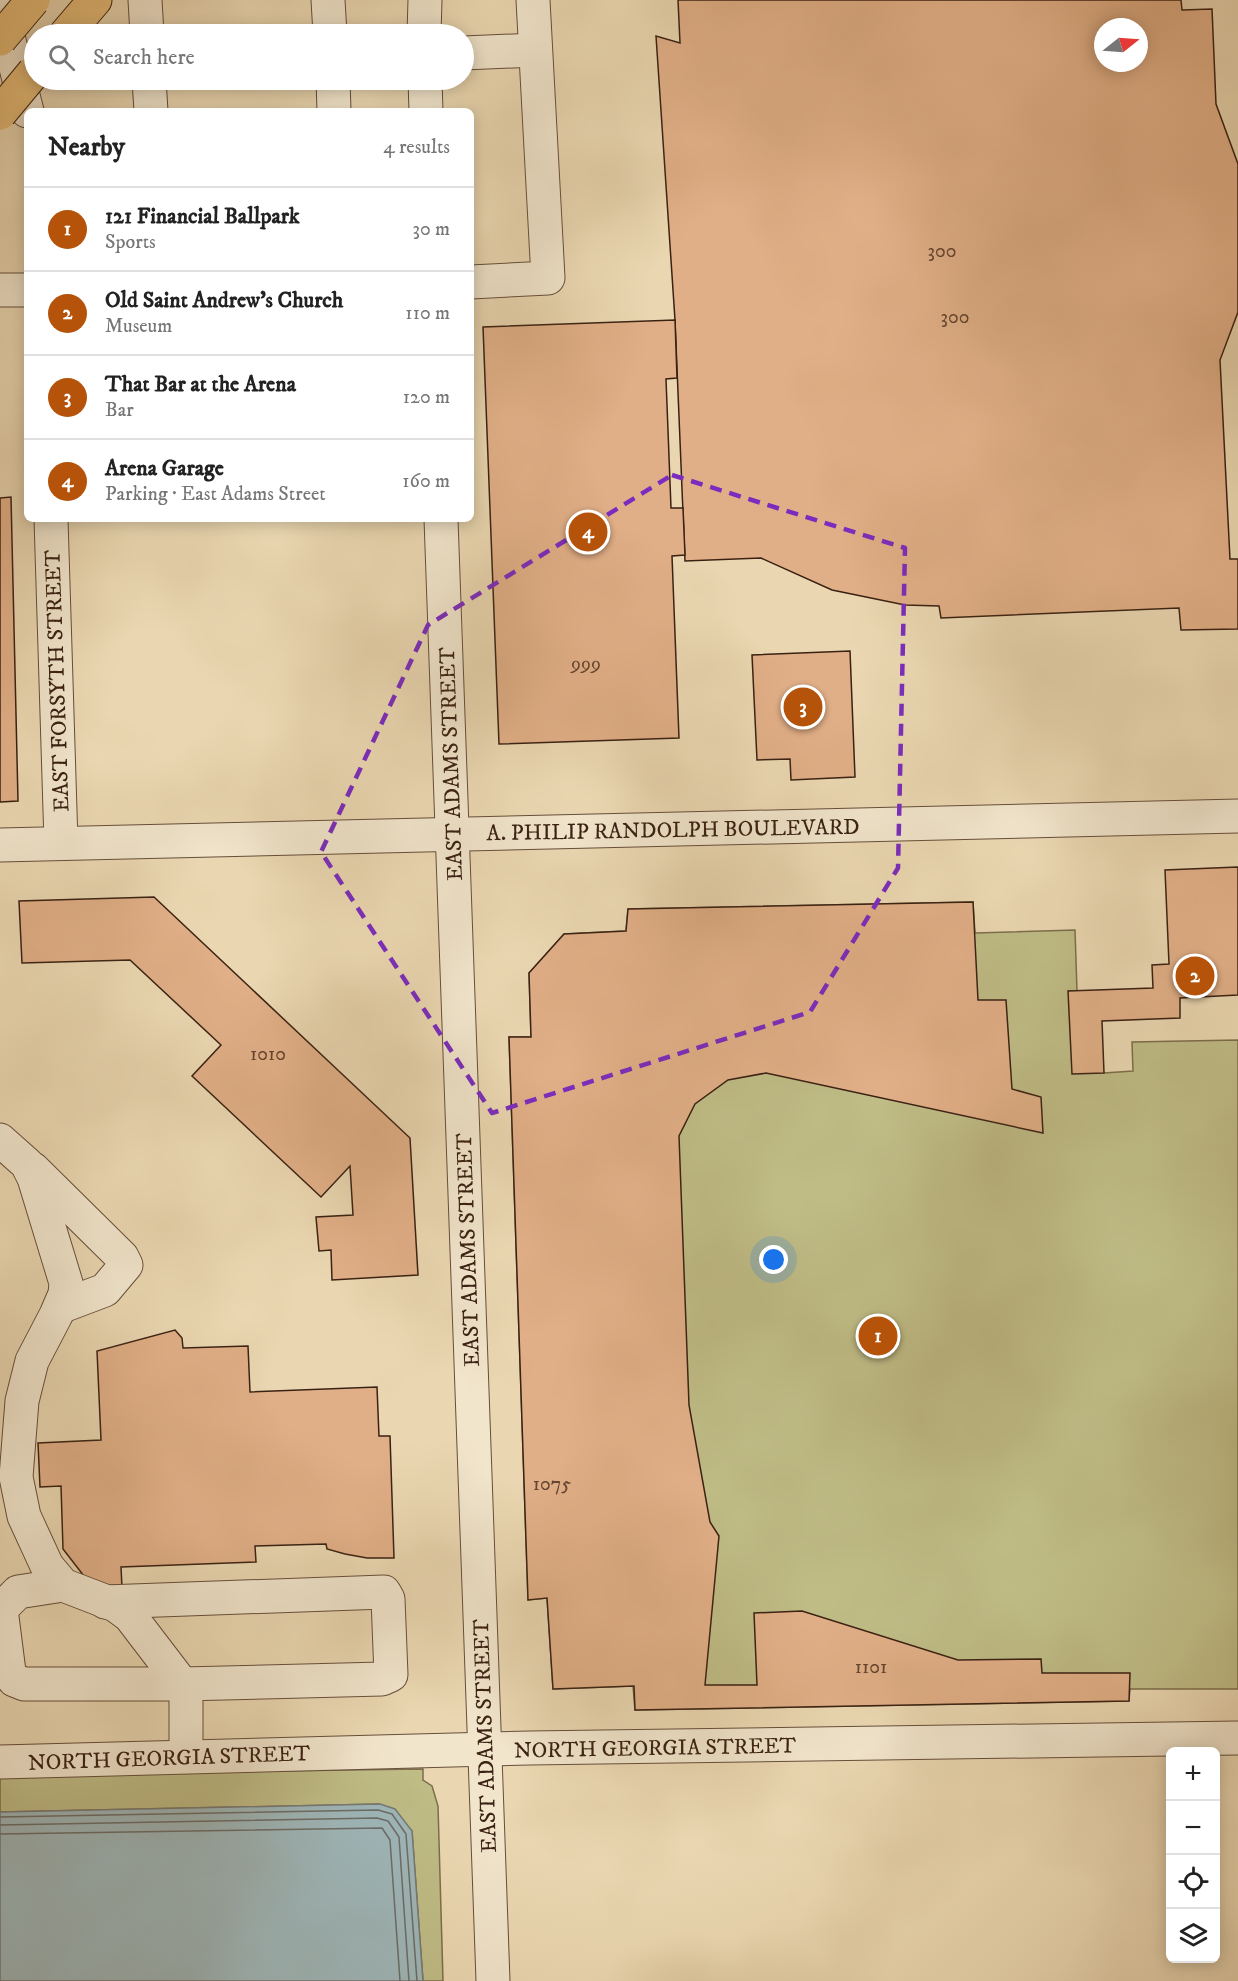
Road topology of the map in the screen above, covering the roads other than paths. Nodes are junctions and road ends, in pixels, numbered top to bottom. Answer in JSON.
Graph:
{"nodes":[{"id":1,"x":33,"y":0,"type":"edge"},
{"id":2,"x":95,"y":0,"type":"edge"},
{"id":3,"x":145,"y":0,"type":"edge"},
{"id":4,"x":328,"y":0,"type":"edge"},
{"id":5,"x":426,"y":0,"type":"edge"},
{"id":6,"x":533,"y":0,"type":"edge"},
{"id":7,"x":0,"y":5,"type":"edge"},
{"id":8,"x":75,"y":24,"type":"edge"},
{"id":9,"x":146,"y":24,"type":"edge"},
{"id":10,"x":329,"y":24,"type":"edge"},
{"id":11,"x":425,"y":24,"type":"edge"},
{"id":12,"x":0,"y":39,"type":"edge"},
{"id":13,"x":535,"y":50,"type":"junction"},
{"id":14,"x":474,"y":53,"type":"edge"},
{"id":15,"x":24,"y":67,"type":"edge"},
{"id":16,"x":24,"y":79,"type":"edge"},
{"id":17,"x":27,"y":90,"type":"edge"},
{"id":18,"x":150,"y":90,"type":"edge"},
{"id":19,"x":333,"y":90,"type":"edge"},
{"id":20,"x":425,"y":90,"type":"edge"},
{"id":21,"x":27,"y":108,"type":"edge"},
{"id":22,"x":151,"y":108,"type":"edge"},
{"id":23,"x":334,"y":108,"type":"edge"},
{"id":24,"x":426,"y":108,"type":"edge"},
{"id":25,"x":0,"y":113,"type":"edge"},
{"id":26,"x":474,"y":282,"type":"edge"},
{"id":27,"x":0,"y":290,"type":"edge"},
{"id":28,"x":24,"y":290,"type":"edge"},
{"id":29,"x":51,"y":522,"type":"edge"},
{"id":30,"x":441,"y":522,"type":"edge"},
{"id":31,"x":1238,"y":816,"type":"edge"},
{"id":32,"x":452,"y":834,"type":"junction"},
{"id":33,"x":62,"y":843,"type":"junction"},
{"id":34,"x":0,"y":845,"type":"edge"},
{"id":35,"x":0,"y":1140,"type":"edge"},
{"id":36,"x":27,"y":1164,"type":"junction"},
{"id":37,"x":60,"y":1307,"type":"junction"},
{"id":38,"x":63,"y":1585,"type":"junction"},
{"id":39,"x":105,"y":1602,"type":"junction"},
{"id":40,"x":182,"y":1684,"type":"junction"},
{"id":41,"x":1238,"y":1738,"type":"edge"},
{"id":42,"x":485,"y":1749,"type":"junction"},
{"id":43,"x":186,"y":1756,"type":"junction"},
{"id":44,"x":0,"y":1762,"type":"edge"},
{"id":45,"x":493,"y":1981,"type":"edge"}],
"edges":[{"from":1,"to":12,"type":"main road","bridge":true},
{"from":2,"to":8,"type":"main road"},
{"from":3,"to":9,"type":"street"},
{"from":4,"to":10,"type":"street"},
{"from":5,"to":11,"type":"street"},
{"from":6,"to":13,"type":"street"},
{"from":7,"to":15,"type":"street"},
{"from":13,"to":14,"type":"street"},
{"from":13,"to":26,"type":"street"},
{"from":16,"to":25,"type":"main road","bridge":true},
{"from":17,"to":21,"type":"street"},
{"from":18,"to":22,"type":"street"},
{"from":19,"to":23,"type":"street"},
{"from":20,"to":24,"type":"street"},
{"from":27,"to":28,"type":"street"},
{"from":29,"to":33,"type":"street","name":"EAST FORSYTH STREET"},
{"from":30,"to":32,"type":"street","name":"EAST ADAMS STREET"},
{"from":31,"to":32,"type":"street","name":"A. PHILIP RANDOLPH BOULEVARD"},
{"from":32,"to":33,"type":"street","name":"A. PHILIP RANDOLPH BOULEVARD"},
{"from":32,"to":42,"type":"street","name":"EAST ADAMS STREET"},
{"from":33,"to":34,"type":"street","name":"A. PHILIP RANDOLPH BOULEVARD"},
{"from":35,"to":36,"type":"street"},
{"from":36,"to":37,"type":"street"},
{"from":36,"to":37,"type":"street"},
{"from":37,"to":38,"type":"street"},
{"from":38,"to":39,"type":"street"},
{"from":38,"to":40,"type":"street"},
{"from":39,"to":40,"type":"street"},
{"from":39,"to":40,"type":"street"},
{"from":40,"to":43,"type":"street"},
{"from":41,"to":42,"type":"street","name":"NORTH GEORGIA STREET"},
{"from":42,"to":43,"type":"street","name":"NORTH GEORGIA STREET"},
{"from":42,"to":45,"type":"street","name":"EAST ADAMS STREET"},
{"from":43,"to":44,"type":"street","name":"NORTH GEORGIA STREET"}]}
